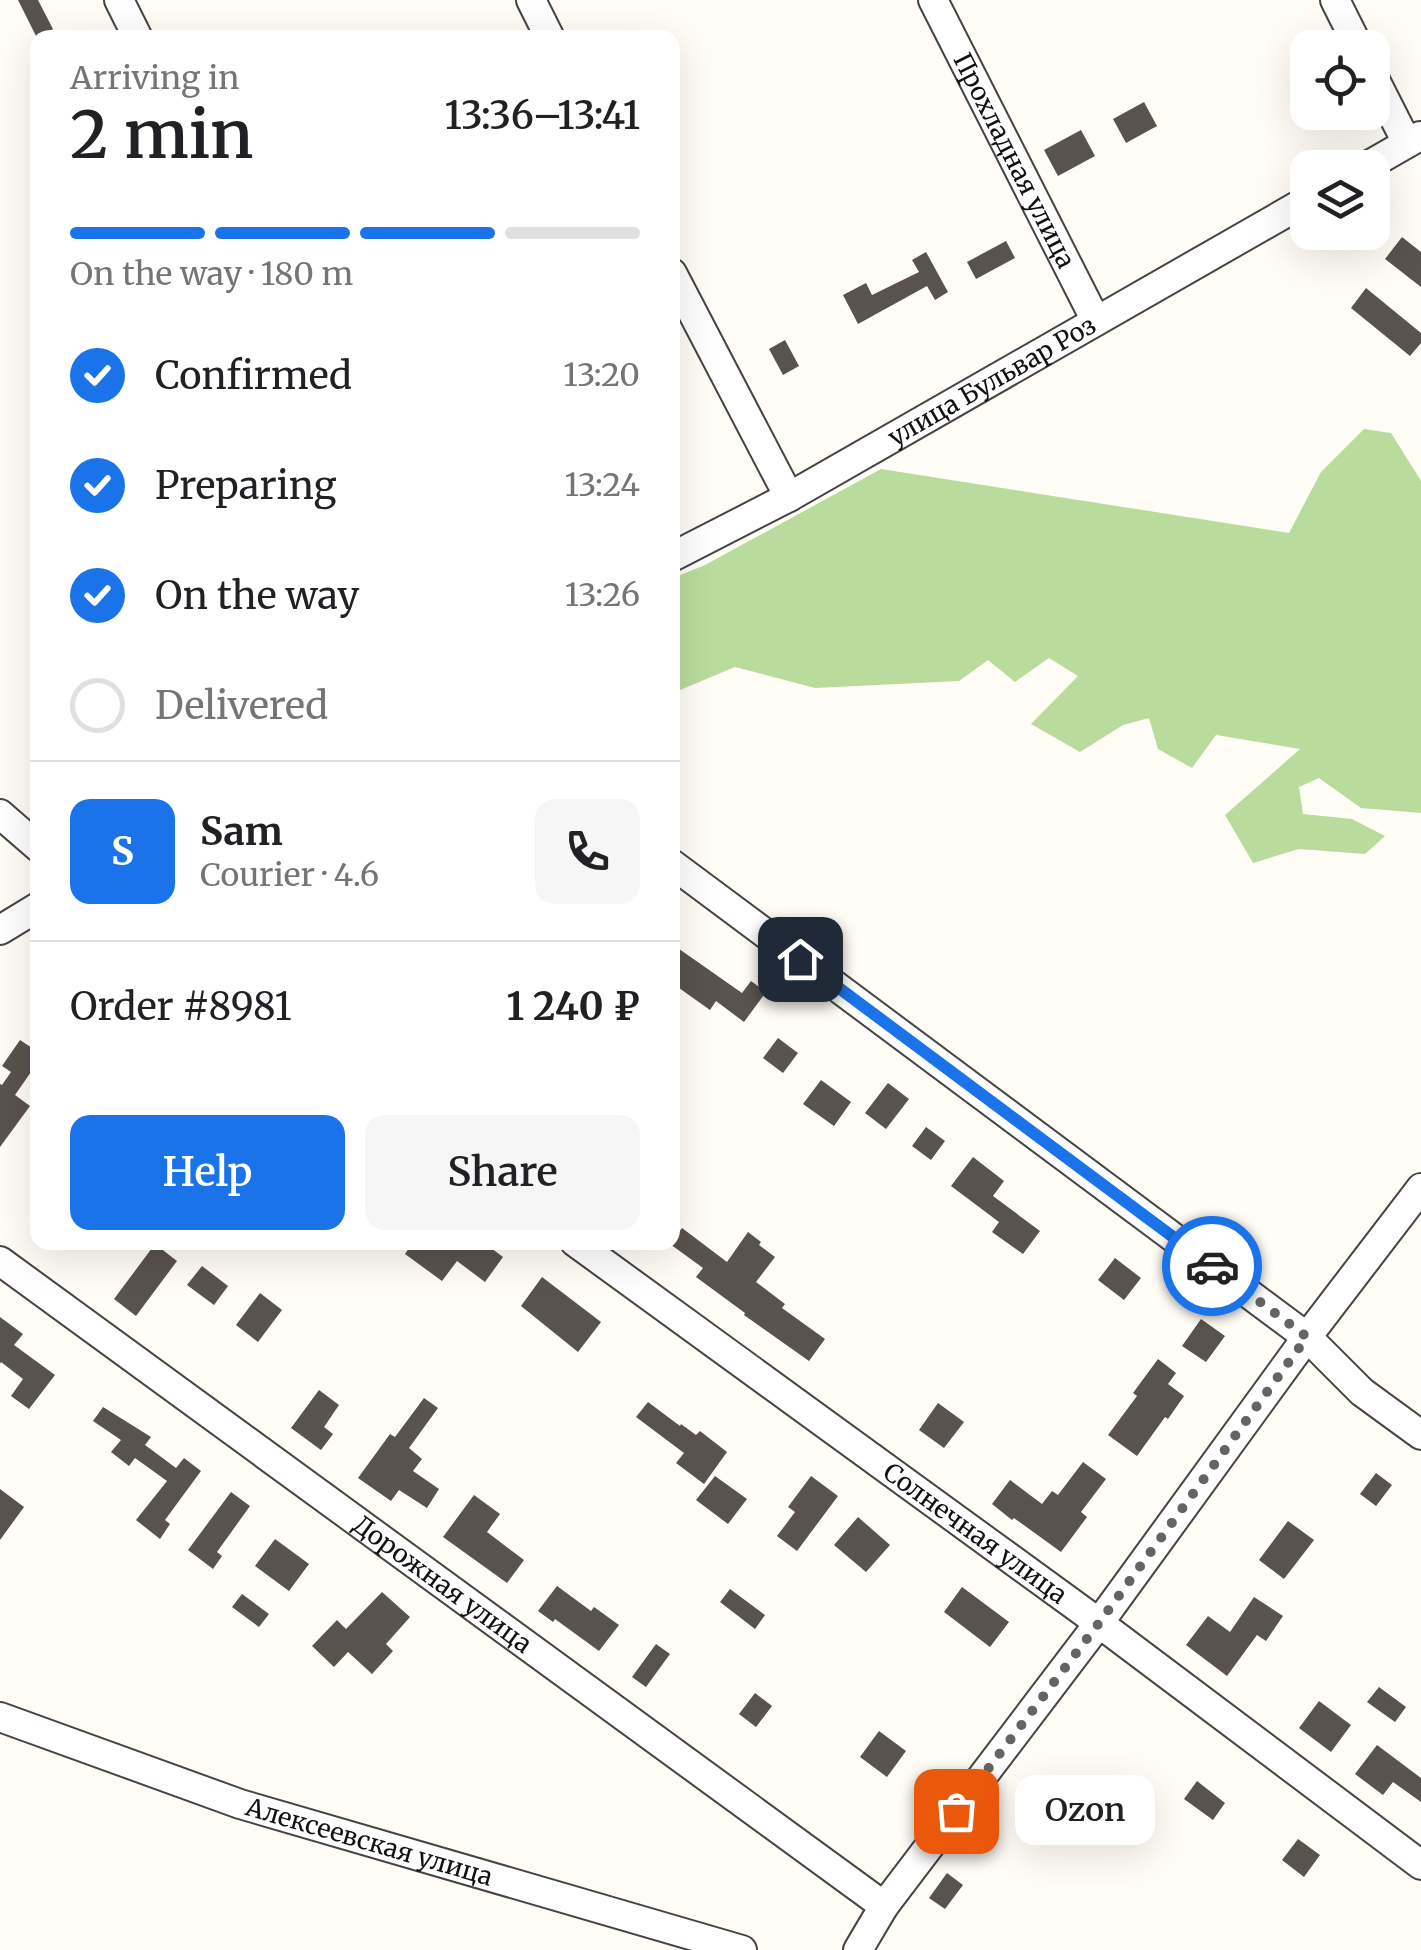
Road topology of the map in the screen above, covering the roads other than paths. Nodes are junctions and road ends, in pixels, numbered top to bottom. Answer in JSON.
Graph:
{"nodes":[{"id":1,"x":118,"y":0,"type":"edge"},
{"id":2,"x":531,"y":0,"type":"edge"},
{"id":3,"x":932,"y":0,"type":"edge"},
{"id":4,"x":1335,"y":0,"type":"edge"},
{"id":5,"x":134,"y":30,"type":"edge"},
{"id":6,"x":546,"y":30,"type":"edge"},
{"id":7,"x":1350,"y":30,"type":"edge"},
{"id":8,"x":1390,"y":102,"type":"edge"},
{"id":9,"x":1414,"y":139,"type":"edge"},
{"id":10,"x":1390,"y":153,"type":"edge"},
{"id":11,"x":1290,"y":210,"type":"edge"},
{"id":12,"x":680,"y":288,"type":"edge"},
{"id":13,"x":1096,"y":321,"type":"junction"},
{"id":14,"x":789,"y":497,"type":"junction"},
{"id":15,"x":680,"y":553,"type":"edge"},
{"id":16,"x":0,"y":814,"type":"edge"},
{"id":17,"x":30,"y":840,"type":"edge"},
{"id":18,"x":680,"y":870,"type":"edge"},
{"id":19,"x":30,"y":912,"type":"edge"},
{"id":20,"x":0,"y":930,"type":"edge"},
{"id":21,"x":1421,"y":1188,"type":"edge"},
{"id":22,"x":586,"y":1250,"type":"edge"},
{"id":23,"x":0,"y":1261,"type":"edge"},
{"id":24,"x":1307,"y":1337,"type":"junction"},
{"id":25,"x":1421,"y":1435,"type":"edge"},
{"id":26,"x":1099,"y":1623,"type":"junction"},
{"id":27,"x":0,"y":1717,"type":"edge"},
{"id":28,"x":1421,"y":1865,"type":"edge"},
{"id":29,"x":884,"y":1906,"type":"junction"},
{"id":30,"x":742,"y":1950,"type":"edge"},
{"id":31,"x":858,"y":1950,"type":"edge"}],
"edges":[{"from":1,"to":5,"type":"street"},
{"from":2,"to":6,"type":"street"},
{"from":3,"to":13,"type":"street","name":"Прохладная улица"},
{"from":4,"to":7,"type":"street"},
{"from":8,"to":9,"type":"street"},
{"from":9,"to":10,"type":"street"},
{"from":11,"to":13,"type":"street","name":"улица Бульвар Роз"},
{"from":12,"to":14,"type":"street"},
{"from":13,"to":14,"type":"street","name":"улица Бульвар Роз"},
{"from":14,"to":15,"type":"street","name":"улица Бульвар Роз"},
{"from":16,"to":17,"type":"street"},
{"from":18,"to":24,"type":"street"},
{"from":19,"to":20,"type":"street"},
{"from":21,"to":24,"type":"street"},
{"from":22,"to":26,"type":"street","name":"Солнечная улица"},
{"from":23,"to":29,"type":"street","name":"Дорожная улица"},
{"from":24,"to":25,"type":"street"},
{"from":24,"to":26,"type":"street"},
{"from":26,"to":28,"type":"street","name":"Солнечная улица"},
{"from":26,"to":29,"type":"street"},
{"from":27,"to":30,"type":"street","name":"Алексеевская улица"},
{"from":29,"to":31,"type":"street"}]}
